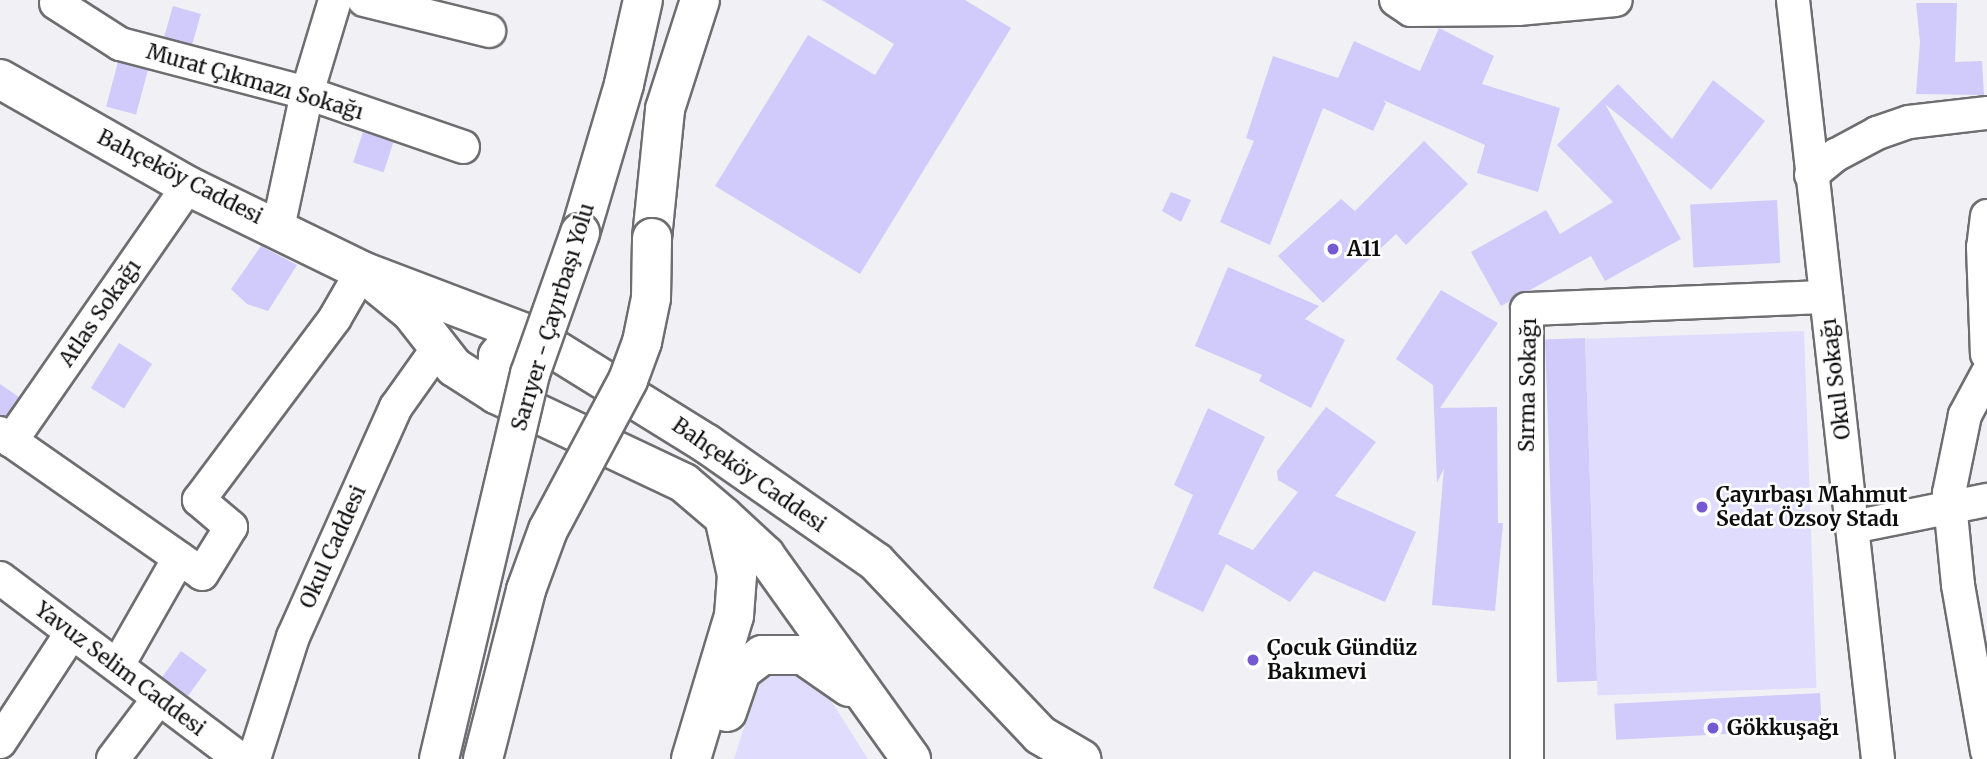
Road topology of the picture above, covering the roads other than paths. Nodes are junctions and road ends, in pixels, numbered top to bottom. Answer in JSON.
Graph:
{"nodes":[{"id":1,"x":335,"y":0,"type":"edge"},
{"id":2,"x":364,"y":0,"type":"edge"},
{"id":3,"x":643,"y":0,"type":"edge"},
{"id":4,"x":699,"y":0,"type":"edge"},
{"id":5,"x":1616,"y":0,"type":"edge"},
{"id":6,"x":1793,"y":0,"type":"edge"},
{"id":7,"x":56,"y":3,"type":"dead end"},
{"id":8,"x":1403,"y":5,"type":"edge"},
{"id":9,"x":489,"y":31,"type":"dead end"},
{"id":10,"x":0,"y":79,"type":"edge"},
{"id":11,"x":307,"y":93,"type":"junction"},
{"id":12,"x":1987,"y":113,"type":"edge"},
{"id":13,"x":463,"y":147,"type":"dead end"},
{"id":14,"x":1811,"y":176,"type":"junction"},
{"id":15,"x":188,"y":186,"type":"junction"},
{"id":16,"x":1987,"y":216,"type":"edge"},
{"id":17,"x":278,"y":228,"type":"junction"},
{"id":18,"x":362,"y":271,"type":"junction"},
{"id":19,"x":1826,"y":297,"type":"junction"},
{"id":20,"x":490,"y":317,"type":"junction"},
{"id":21,"x":533,"y":336,"type":"junction"},
{"id":22,"x":438,"y":348,"type":"junction"},
{"id":23,"x":1987,"y":354,"type":"edge"},
{"id":24,"x":1987,"y":374,"type":"edge"},
{"id":25,"x":496,"y":394,"type":"junction"},
{"id":26,"x":6,"y":437,"type":"edge"},
{"id":27,"x":1987,"y":500,"type":"edge"},
{"id":28,"x":1951,"y":509,"type":"junction"},
{"id":29,"x":724,"y":517,"type":"junction"},
{"id":30,"x":1853,"y":527,"type":"junction"},
{"id":31,"x":190,"y":566,"type":"junction"},
{"id":32,"x":0,"y":578,"type":"edge"},
{"id":33,"x":72,"y":632,"type":"junction"},
{"id":34,"x":118,"y":666,"type":"junction"},
{"id":35,"x":159,"y":698,"type":"junction"},
{"id":36,"x":871,"y":707,"type":"junction"},
{"id":37,"x":0,"y":742,"type":"edge"},
{"id":38,"x":1043,"y":747,"type":"edge"},
{"id":39,"x":1987,"y":752,"type":"edge"},
{"id":40,"x":113,"y":759,"type":"edge"},
{"id":41,"x":240,"y":759,"type":"edge"},
{"id":42,"x":254,"y":759,"type":"edge"},
{"id":43,"x":439,"y":759,"type":"edge"},
{"id":44,"x":483,"y":759,"type":"edge"},
{"id":45,"x":691,"y":759,"type":"edge"},
{"id":46,"x":710,"y":759,"type":"edge"},
{"id":47,"x":911,"y":759,"type":"edge"},
{"id":48,"x":1081,"y":759,"type":"edge"},
{"id":49,"x":1527,"y":759,"type":"edge"},
{"id":50,"x":1878,"y":759,"type":"edge"}],
"edges":[{"from":1,"to":11,"type":"street"},
{"from":2,"to":9,"type":"street"},
{"from":3,"to":43,"type":"main road","name":"Sarıyer - Çayırbaşı Yolu","bridge":true},
{"from":4,"to":44,"type":"main road","bridge":true},
{"from":5,"to":8,"type":"street"},
{"from":6,"to":14,"type":"street","name":"Okul Sokağı"},
{"from":7,"to":11,"type":"street","name":"Murat Çıkmazı Sokağı"},
{"from":10,"to":15,"type":"main road","name":"Bahçeköy Caddesi"},
{"from":11,"to":13,"type":"street","name":"Murat Çıkmazı Sokağı"},
{"from":11,"to":17,"type":"street"},
{"from":12,"to":14,"type":"street"},
{"from":14,"to":19,"type":"street","name":"Okul Sokağı"},
{"from":15,"to":17,"type":"main road","name":"Bahçeköy Caddesi"},
{"from":15,"to":26,"type":"street","name":"Atlas Sokağı"},
{"from":16,"to":23,"type":"street"},
{"from":17,"to":18,"type":"main road","name":"Bahçeköy Caddesi"},
{"from":18,"to":20,"type":"main road","name":"Bahçeköy Caddesi"},
{"from":18,"to":22,"type":"main road","name":"Bahçeköy Caddesi"},
{"from":18,"to":31,"type":"street"},
{"from":19,"to":30,"type":"street","name":"Okul Sokağı"},
{"from":19,"to":49,"type":"street","name":"Sırma Sokağı"},
{"from":20,"to":21,"type":"main road","name":"Bahçeköy Caddesi"},
{"from":20,"to":22,"type":"main road"},
{"from":21,"to":25,"type":"main road"},
{"from":21,"to":38,"type":"main road","name":"Bahçeköy Caddesi"},
{"from":22,"to":25,"type":"main road","name":"Bahçeköy Caddesi"},
{"from":22,"to":42,"type":"street","name":"Okul Caddesi"},
{"from":24,"to":28,"type":"street"},
{"from":25,"to":29,"type":"main road","name":"Bahçeköy Caddesi"},
{"from":26,"to":31,"type":"street"},
{"from":27,"to":28,"type":"street"},
{"from":28,"to":30,"type":"street"},
{"from":28,"to":39,"type":"street"},
{"from":29,"to":36,"type":"main road","name":"Bahçeköy Caddesi"},
{"from":29,"to":45,"type":"main road"},
{"from":30,"to":50,"type":"street","name":"Okul Sokağı"},
{"from":31,"to":34,"type":"street"},
{"from":32,"to":33,"type":"street","name":"Yavuz Selim Caddesi"},
{"from":33,"to":34,"type":"street","name":"Yavuz Selim Caddesi"},
{"from":33,"to":37,"type":"street"},
{"from":34,"to":35,"type":"street","name":"Yavuz Selim Caddesi"},
{"from":35,"to":40,"type":"street"},
{"from":35,"to":41,"type":"street","name":"Yavuz Selim Caddesi"},
{"from":36,"to":46,"type":"main road"},
{"from":36,"to":47,"type":"main road","name":"Bahçeköy Caddesi"},
{"from":38,"to":48,"type":"main road","name":"Bahçeköy Caddesi"}]}
